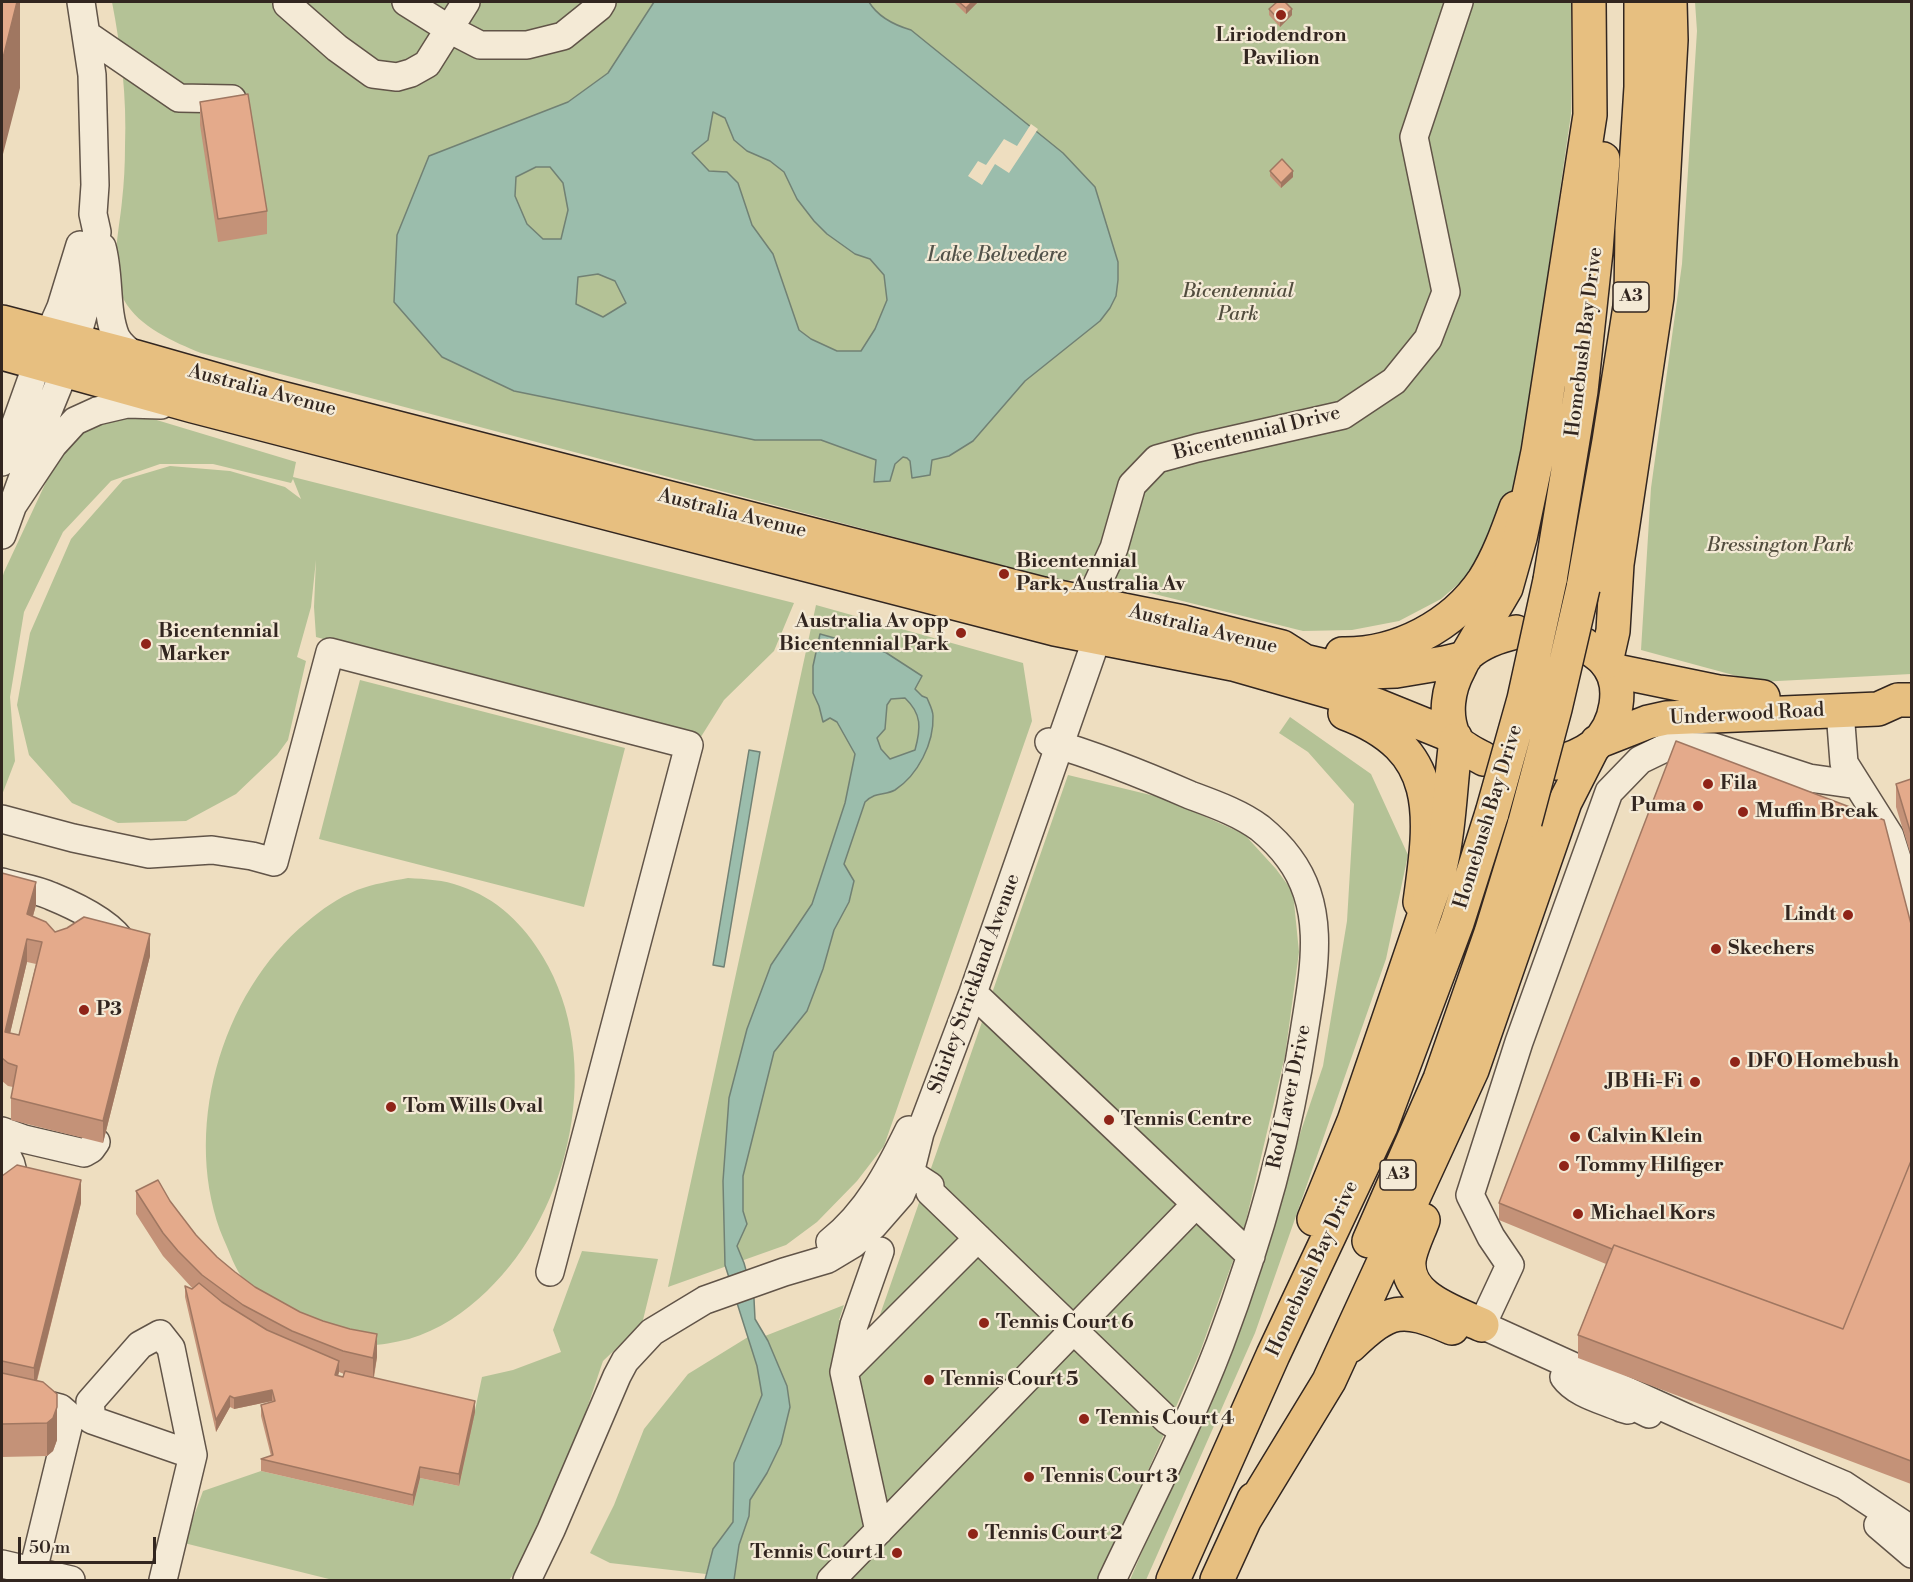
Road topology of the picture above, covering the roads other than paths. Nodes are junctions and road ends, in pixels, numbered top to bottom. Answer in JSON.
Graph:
{"nodes":[{"id":1,"x":81,"y":2,"type":"edge"},
{"id":2,"x":290,"y":2,"type":"edge"},
{"id":3,"x":406,"y":2,"type":"edge"},
{"id":4,"x":466,"y":2,"type":"edge"},
{"id":5,"x":602,"y":2,"type":"edge"},
{"id":6,"x":1459,"y":2,"type":"edge"},
{"id":7,"x":1589,"y":2,"type":"edge"},
{"id":8,"x":1606,"y":2,"type":"edge"},
{"id":9,"x":1641,"y":2,"type":"edge"},
{"id":10,"x":1670,"y":2,"type":"edge"},
{"id":11,"x":448,"y":30,"type":"junction"},
{"id":12,"x":87,"y":35,"type":"junction"},
{"id":13,"x":232,"y":99,"type":"edge"},
{"id":14,"x":95,"y":223,"type":"junction"},
{"id":15,"x":2,"y":322,"type":"edge"},
{"id":16,"x":62,"y":337,"type":"junction"},
{"id":17,"x":2,"y":353,"type":"edge"},
{"id":18,"x":136,"y":357,"type":"junction"},
{"id":19,"x":51,"y":368,"type":"junction"},
{"id":20,"x":193,"y":406,"type":"junction"},
{"id":21,"x":1538,"y":452,"type":"junction"},
{"id":22,"x":2,"y":462,"type":"edge"},
{"id":23,"x":13,"y":505,"type":"junction"},
{"id":24,"x":2,"y":535,"type":"edge"},
{"id":25,"x":1088,"y":604,"type":"junction"},
{"id":26,"x":1516,"y":632,"type":"dead end"},
{"id":27,"x":1087,"y":636,"type":"junction"},
{"id":28,"x":1282,"y":647,"type":"junction"},
{"id":29,"x":1466,"y":656,"type":"junction"},
{"id":30,"x":1196,"y":658,"type":"junction"},
{"id":31,"x":1600,"y":658,"type":"junction"},
{"id":32,"x":1905,"y":700,"type":"edge"},
{"id":33,"x":1840,"y":711,"type":"junction"},
{"id":34,"x":1455,"y":739,"type":"junction"},
{"id":35,"x":1054,"y":744,"type":"junction"},
{"id":36,"x":1595,"y":745,"type":"junction"},
{"id":37,"x":1484,"y":759,"type":"dead end"},
{"id":38,"x":1556,"y":763,"type":"dead end"},
{"id":39,"x":1858,"y":785,"type":"junction"},
{"id":40,"x":2,"y":819,"type":"edge"},
{"id":41,"x":2,"y":882,"type":"edge"},
{"id":42,"x":1911,"y":906,"type":"edge"},
{"id":43,"x":126,"y":950,"type":"edge"},
{"id":44,"x":1412,"y":953,"type":"junction"},
{"id":45,"x":973,"y":993,"type":"junction"},
{"id":46,"x":1472,"y":1070,"type":"junction"},
{"id":47,"x":2,"y":1131,"type":"edge"},
{"id":48,"x":96,"y":1142,"type":"dead end"},
{"id":49,"x":2,"y":1151,"type":"edge"},
{"id":50,"x":906,"y":1183,"type":"junction"},
{"id":51,"x":12,"y":1192,"type":"edge"},
{"id":52,"x":1196,"y":1204,"type":"junction"},
{"id":53,"x":849,"y":1238,"type":"junction"},
{"id":54,"x":978,"y":1238,"type":"junction"},
{"id":55,"x":880,"y":1251,"type":"junction"},
{"id":56,"x":1251,"y":1256,"type":"junction"},
{"id":57,"x":550,"y":1272,"type":"dead end"},
{"id":58,"x":1074,"y":1330,"type":"junction"},
{"id":59,"x":1476,"y":1330,"type":"junction"},
{"id":60,"x":1342,"y":1353,"type":"junction"},
{"id":61,"x":1273,"y":1355,"type":"junction"},
{"id":62,"x":844,"y":1372,"type":"junction"},
{"id":63,"x":2,"y":1393,"type":"edge"},
{"id":64,"x":1183,"y":1430,"type":"junction"},
{"id":65,"x":194,"y":1455,"type":"junction"},
{"id":66,"x":1877,"y":1508,"type":"junction"},
{"id":67,"x":1911,"y":1511,"type":"edge"},
{"id":68,"x":1245,"y":1519,"type":"junction"},
{"id":69,"x":1911,"y":1530,"type":"edge"},
{"id":70,"x":879,"y":1531,"type":"junction"},
{"id":71,"x":1911,"y":1554,"type":"edge"},
{"id":72,"x":2,"y":1563,"type":"edge"},
{"id":73,"x":33,"y":1571,"type":"junction"},
{"id":74,"x":528,"y":1578,"type":"edge"},
{"id":75,"x":71,"y":1581,"type":"edge"},
{"id":76,"x":163,"y":1581,"type":"edge"},
{"id":77,"x":831,"y":1581,"type":"edge"},
{"id":78,"x":1112,"y":1581,"type":"edge"},
{"id":79,"x":1173,"y":1581,"type":"edge"},
{"id":80,"x":1218,"y":1581,"type":"edge"}],
"edges":[{"from":1,"to":12,"type":"street"},
{"from":2,"to":11,"type":"street"},
{"from":3,"to":11,"type":"street"},
{"from":4,"to":11,"type":"street"},
{"from":5,"to":11,"type":"street"},
{"from":6,"to":25,"type":"street","name":"Bicentennial Drive"},
{"from":7,"to":21,"type":"main road"},
{"from":8,"to":61,"type":"main road","name":"Homebush Bay Drive","number":"A3","bridge":true},
{"from":9,"to":68,"type":"main road","name":"Homebush Bay Drive","number":"A3","bridge":true},
{"from":10,"to":31,"type":"main road"},
{"from":12,"to":13,"type":"street"},
{"from":12,"to":14,"type":"street"},
{"from":14,"to":16,"type":"street"},
{"from":14,"to":18,"type":"street"},
{"from":15,"to":16,"type":"main road","name":"Australia Avenue"},
{"from":16,"to":18,"type":"main road","name":"Australia Avenue"},
{"from":16,"to":19,"type":"main road"},
{"from":17,"to":19,"type":"main road","name":"Australia Avenue"},
{"from":18,"to":25,"type":"main road","name":"Australia Avenue"},
{"from":19,"to":20,"type":"main road","name":"Australia Avenue"},
{"from":19,"to":22,"type":"street"},
{"from":19,"to":23,"type":"street"},
{"from":20,"to":23,"type":"street"},
{"from":20,"to":27,"type":"main road","name":"Australia Avenue"},
{"from":21,"to":28,"type":"main road"},
{"from":21,"to":29,"type":"main road"},
{"from":23,"to":24,"type":"street"},
{"from":25,"to":28,"type":"main road","name":"Australia Avenue"},
{"from":25,"to":30,"type":"main road"},
{"from":26,"to":29,"type":"main road","name":"Australia Avenue"},
{"from":27,"to":30,"type":"main road","name":"Australia Avenue"},
{"from":27,"to":35,"type":"street","name":"Shirley Strickland Avenue"},
{"from":28,"to":29,"type":"main road","name":"Australia Avenue"},
{"from":29,"to":34,"type":"main road"},
{"from":30,"to":34,"type":"main road","name":"Australia Avenue"},
{"from":30,"to":44,"type":"main road"},
{"from":31,"to":32,"type":"main road","name":"Underwood Road"},
{"from":31,"to":36,"type":"main road"},
{"from":32,"to":33,"type":"main road","name":"Underwood Road"},
{"from":33,"to":36,"type":"main road","name":"Underwood Road"},
{"from":33,"to":39,"type":"street"},
{"from":34,"to":37,"type":"main road","name":"Australia Avenue"},
{"from":34,"to":44,"type":"main road"},
{"from":35,"to":45,"type":"street","name":"Shirley Strickland Avenue"},
{"from":35,"to":53,"type":"street","name":"Shirley Strickland Avenue"},
{"from":35,"to":56,"type":"street","name":"Rod Laver Drive"},
{"from":36,"to":38,"type":"main road","name":"Underwood Road"},
{"from":36,"to":46,"type":"main road"},
{"from":39,"to":42,"type":"street"},
{"from":39,"to":59,"type":"street"},
{"from":40,"to":57,"type":"street"},
{"from":41,"to":43,"type":"street"},
{"from":44,"to":61,"type":"main road"},
{"from":45,"to":50,"type":"street","name":"Shirley Strickland Avenue"},
{"from":45,"to":52,"type":"street"},
{"from":46,"to":59,"type":"main road"},
{"from":46,"to":60,"type":"main road"},
{"from":47,"to":48,"type":"street"},
{"from":49,"to":51,"type":"street"},
{"from":50,"to":53,"type":"street","name":"Shirley Strickland Avenue"},
{"from":50,"to":54,"type":"street"},
{"from":50,"to":55,"type":"street"},
{"from":52,"to":56,"type":"street"},
{"from":52,"to":58,"type":"street"},
{"from":53,"to":55,"type":"street"},
{"from":53,"to":74,"type":"street","name":"Shirley Strickland Avenue"},
{"from":54,"to":58,"type":"street"},
{"from":54,"to":62,"type":"street"},
{"from":55,"to":62,"type":"street"},
{"from":56,"to":64,"type":"street","name":"Rod Laver Drive"},
{"from":58,"to":64,"type":"street"},
{"from":58,"to":70,"type":"street"},
{"from":59,"to":60,"type":"main road"},
{"from":59,"to":66,"type":"street"},
{"from":59,"to":71,"type":"street"},
{"from":60,"to":68,"type":"main road"},
{"from":61,"to":79,"type":"main road","name":"Homebush Bay Drive","number":"A3"},
{"from":62,"to":70,"type":"street"},
{"from":63,"to":73,"type":"street"},
{"from":64,"to":78,"type":"street","name":"Rod Laver Drive"},
{"from":65,"to":65,"type":"street"},
{"from":65,"to":76,"type":"street"},
{"from":66,"to":67,"type":"street"},
{"from":66,"to":69,"type":"street"},
{"from":68,"to":80,"type":"main road","name":"Homebush Bay Drive","number":"A3"},
{"from":70,"to":77,"type":"street"},
{"from":72,"to":73,"type":"street"},
{"from":73,"to":75,"type":"street"}]}
